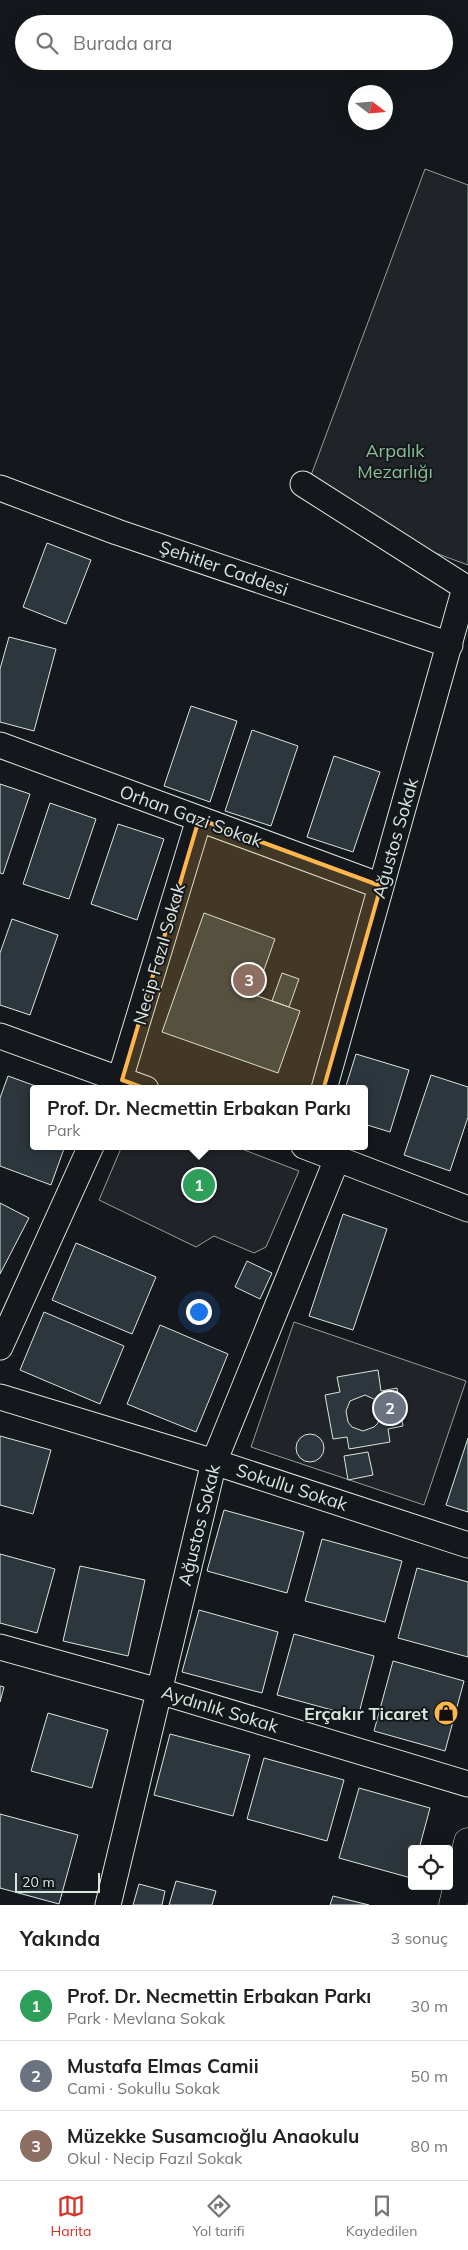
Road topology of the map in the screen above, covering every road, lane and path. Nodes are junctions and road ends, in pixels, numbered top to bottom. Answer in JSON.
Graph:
{"nodes":[{"id":1,"x":303,"y":484,"type":"dead end"},
{"id":2,"x":0,"y":488,"type":"edge"},
{"id":3,"x":467,"y":588,"type":"edge"},
{"id":4,"x":450,"y":644,"type":"junction"},
{"id":5,"x":0,"y":745,"type":"edge"},
{"id":6,"x":199,"y":819,"type":"junction"},
{"id":7,"x":381,"y":886,"type":"junction"},
{"id":8,"x":0,"y":1036,"type":"edge"},
{"id":9,"x":120,"y":1084,"type":"edge"},
{"id":10,"x":325,"y":1085,"type":"edge"},
{"id":11,"x":89,"y":1150,"type":"edge"},
{"id":12,"x":314,"y":1150,"type":"edge"},
{"id":13,"x":337,"y":1159,"type":"junction"},
{"id":14,"x":468,"y":1210,"type":"edge"},
{"id":15,"x":0,"y":1347,"type":"edge"},
{"id":16,"x":0,"y":1397,"type":"edge"},
{"id":17,"x":214,"y":1462,"type":"junction"},
{"id":18,"x":468,"y":1545,"type":"edge"},
{"id":19,"x":0,"y":1647,"type":"edge"},
{"id":20,"x":160,"y":1691,"type":"junction"},
{"id":21,"x":468,"y":1784,"type":"edge"},
{"id":22,"x":468,"y":1842,"type":"edge"},
{"id":23,"x":108,"y":1905,"type":"edge"},
{"id":24,"x":453,"y":1905,"type":"edge"}],
"edges":[{"from":1,"to":3,"type":"street"},
{"from":2,"to":4,"type":"street","name":"Şehitler Caddesi"},
{"from":3,"to":4,"type":"street","name":"Ağustos Sokak"},
{"from":4,"to":7,"type":"street","name":"Ağustos Sokak"},
{"from":5,"to":6,"type":"street","name":"Orhan Gazi Sokak"},
{"from":6,"to":7,"type":"street","name":"Orhan Gazi Sokak"},
{"from":6,"to":9,"type":"street","name":"Necip Fazıl Sokak"},
{"from":7,"to":10,"type":"street","name":"Ağustos Sokak"},
{"from":8,"to":9,"type":"street"},
{"from":11,"to":15,"type":"street"},
{"from":12,"to":13,"type":"street"},
{"from":13,"to":14,"type":"street"},
{"from":13,"to":17,"type":"street","name":"Ağustos Sokak"},
{"from":16,"to":17,"type":"street","name":"Sokullu Sokak"},
{"from":17,"to":18,"type":"street","name":"Sokullu Sokak"},
{"from":17,"to":20,"type":"street","name":"Ağustos Sokak"},
{"from":19,"to":20,"type":"street","name":"Aydınlık Sokak"},
{"from":20,"to":21,"type":"street","name":"Aydınlık Sokak"},
{"from":20,"to":23,"type":"street","name":"Ağustos Sokak"},
{"from":22,"to":24,"type":"main road"}]}
